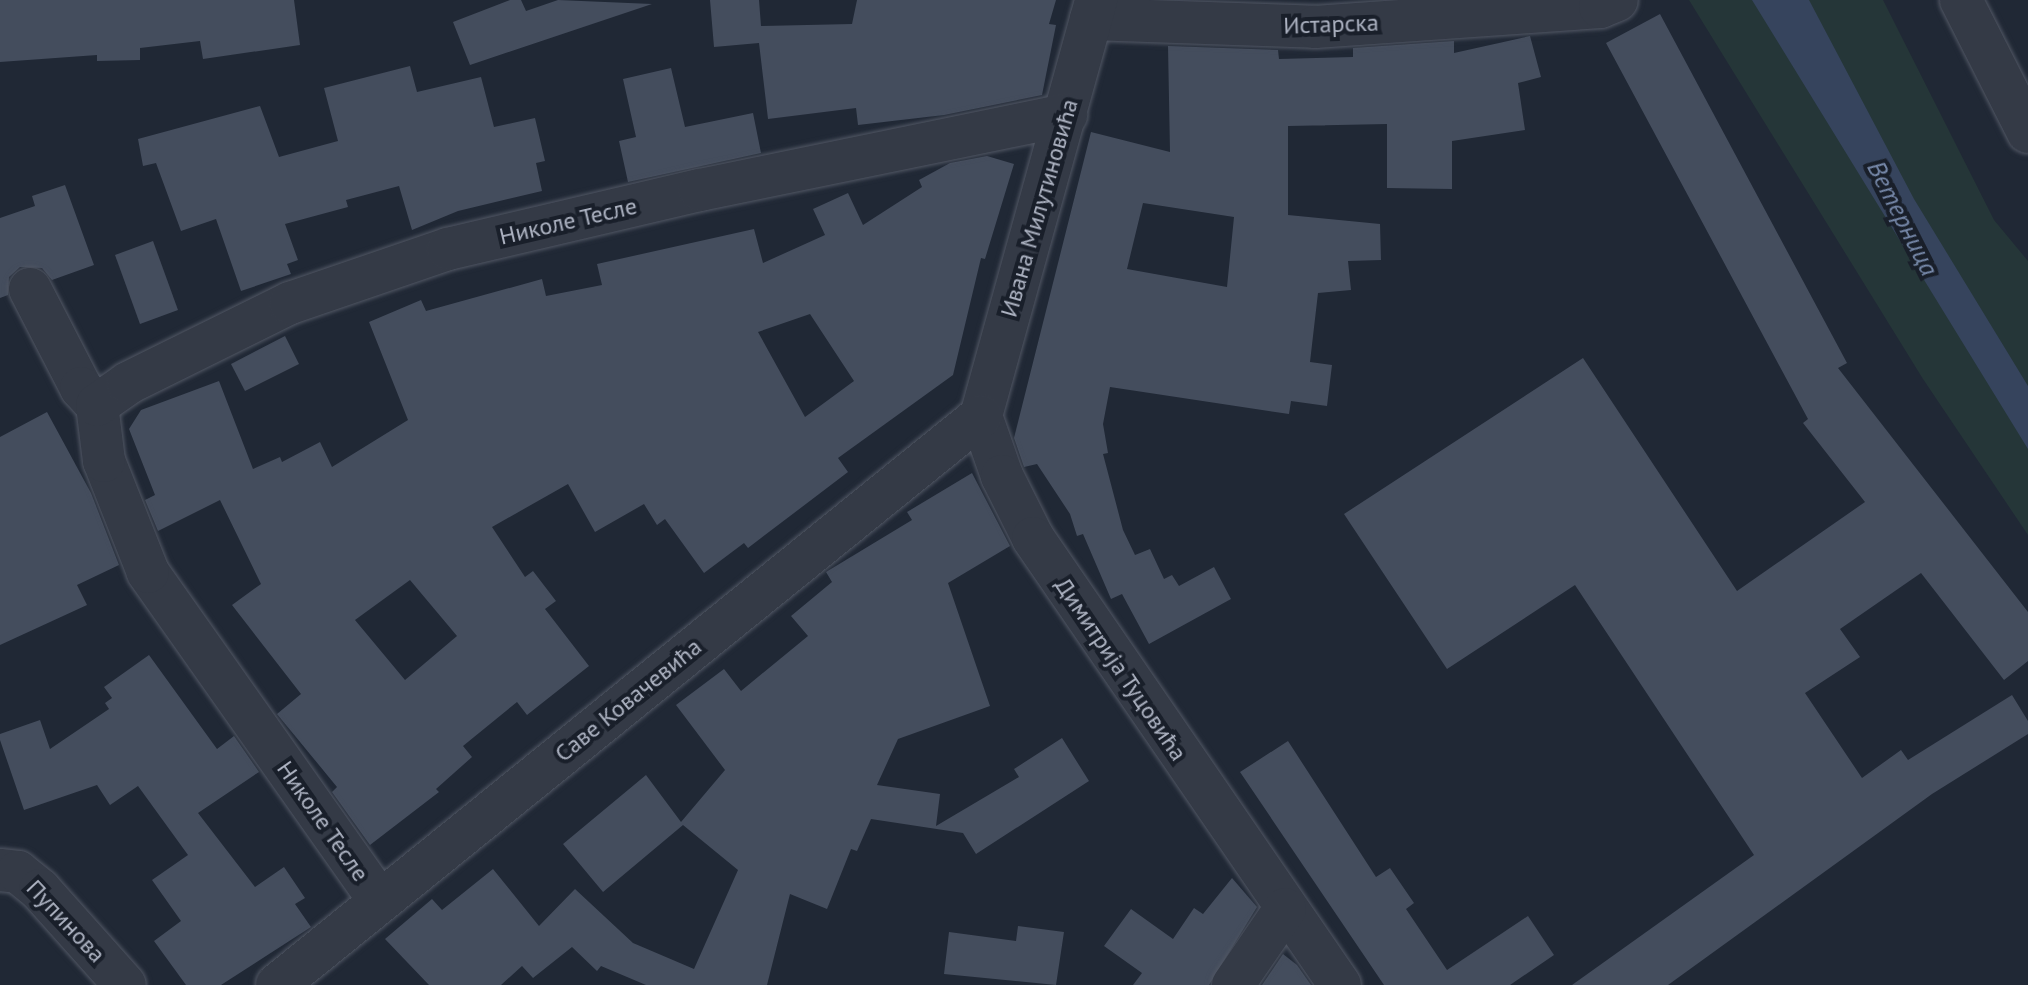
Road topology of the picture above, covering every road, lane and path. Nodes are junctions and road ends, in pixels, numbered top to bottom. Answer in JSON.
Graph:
{"nodes":[{"id":1,"x":1617,"y":0,"type":"edge"},
{"id":2,"x":1961,"y":0,"type":"edge"},
{"id":3,"x":1093,"y":10,"type":"edge"},
{"id":4,"x":1066,"y":115,"type":"junction"},
{"id":5,"x":2028,"y":132,"type":"edge"},
{"id":6,"x":30,"y":289,"type":"dead end"},
{"id":7,"x":97,"y":405,"type":"junction"},
{"id":8,"x":981,"y":416,"type":"junction"},
{"id":9,"x":0,"y":870,"type":"edge"},
{"id":10,"x":379,"y":900,"type":"junction"},
{"id":11,"x":1285,"y":909,"type":"junction"},
{"id":12,"x":125,"y":985,"type":"edge"},
{"id":13,"x":277,"y":985,"type":"edge"},
{"id":14,"x":1233,"y":985,"type":"edge"},
{"id":15,"x":1340,"y":985,"type":"edge"}],
"edges":[{"from":1,"to":3,"type":"street","name":"Истарска"},
{"from":2,"to":5,"type":"street"},
{"from":3,"to":4,"type":"street","name":"Ивана Милутиновића"},
{"from":4,"to":7,"type":"street","name":"Николе Тесле"},
{"from":4,"to":8,"type":"street","name":"Ивана Милутиновића"},
{"from":6,"to":7,"type":"street","name":"Николе Тесле"},
{"from":7,"to":10,"type":"street","name":"Николе Тесле"},
{"from":8,"to":10,"type":"street","name":"Саве Ковачевића"},
{"from":8,"to":11,"type":"street","name":"Димитрија Туцовића"},
{"from":9,"to":12,"type":"street","name":"Пупинова"},
{"from":10,"to":13,"type":"street","name":"Саве Ковачевића"},
{"from":11,"to":14,"type":"street"},
{"from":11,"to":15,"type":"street","name":"Димитрија Туцовића"}]}
